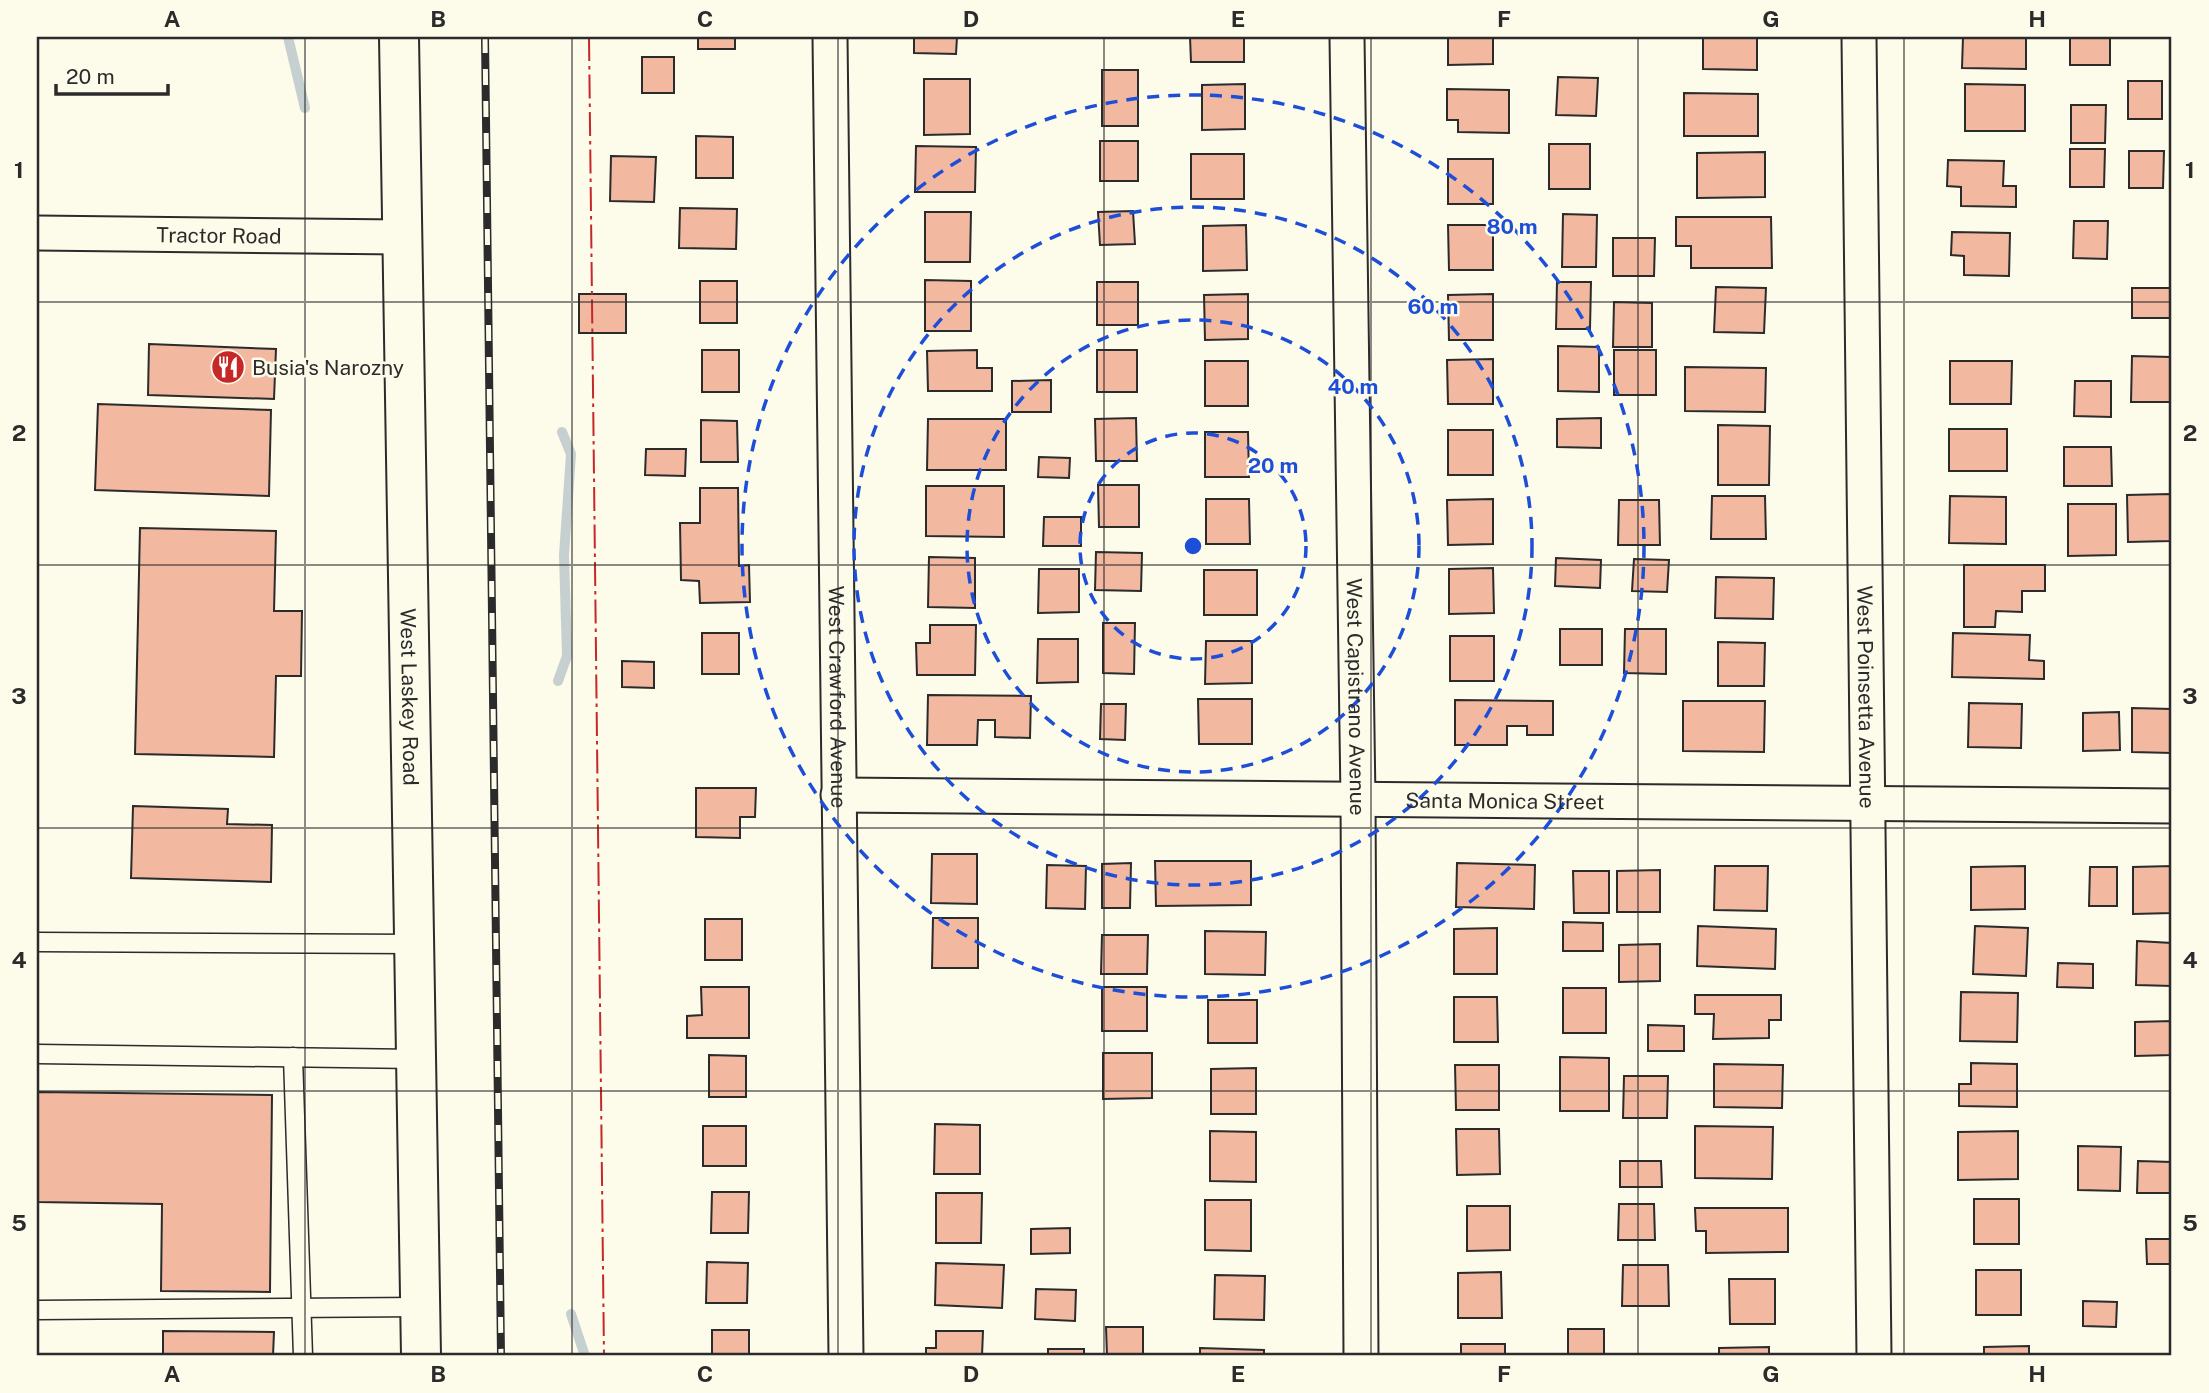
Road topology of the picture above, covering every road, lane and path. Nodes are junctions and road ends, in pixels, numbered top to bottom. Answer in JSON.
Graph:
{"nodes":[{"id":1,"x":399,"y":37,"type":"edge"},
{"id":2,"x":830,"y":37,"type":"edge"},
{"id":3,"x":1347,"y":37,"type":"edge"},
{"id":4,"x":1859,"y":37,"type":"edge"},
{"id":5,"x":37,"y":233,"type":"edge"},
{"id":6,"x":401,"y":237,"type":"junction"},
{"id":7,"x":838,"y":795,"type":"junction"},
{"id":8,"x":1358,"y":800,"type":"junction"},
{"id":9,"x":1868,"y":804,"type":"junction"},
{"id":10,"x":2172,"y":806,"type":"edge"},
{"id":11,"x":37,"y":942,"type":"edge"},
{"id":12,"x":414,"y":944,"type":"junction"},
{"id":13,"x":37,"y":1054,"type":"edge"},
{"id":14,"x":293,"y":1057,"type":"junction"},
{"id":15,"x":416,"y":1059,"type":"junction"},
{"id":16,"x":421,"y":1307,"type":"junction"},
{"id":17,"x":302,"y":1308,"type":"junction"},
{"id":18,"x":37,"y":1310,"type":"edge"},
{"id":19,"x":303,"y":1356,"type":"edge"},
{"id":20,"x":421,"y":1356,"type":"edge"},
{"id":21,"x":846,"y":1356,"type":"edge"},
{"id":22,"x":1361,"y":1356,"type":"edge"},
{"id":23,"x":1874,"y":1356,"type":"edge"}],
"edges":[{"from":1,"to":6,"type":"main road","name":"West Laskey Road"},
{"from":2,"to":7,"type":"street","name":"West Crawford Avenue"},
{"from":3,"to":8,"type":"street","name":"West Capistrano Avenue"},
{"from":4,"to":9,"type":"street","name":"West Poinsetta Avenue"},
{"from":5,"to":6,"type":"street","name":"Tractor Road"},
{"from":6,"to":12,"type":"main road","name":"West Laskey Road"},
{"from":7,"to":8,"type":"street","name":"Santa Monica Street"},
{"from":7,"to":21,"type":"street","name":"West Crawford Avenue"},
{"from":8,"to":9,"type":"street","name":"Santa Monica Street"},
{"from":8,"to":22,"type":"street","name":"West Capistrano Avenue"},
{"from":9,"to":10,"type":"street","name":"Santa Monica Street"},
{"from":9,"to":23,"type":"street","name":"West Poinsetta Avenue"},
{"from":11,"to":12,"type":"lane"},
{"from":12,"to":15,"type":"main road","name":"West Laskey Road"},
{"from":13,"to":14,"type":"lane"},
{"from":14,"to":15,"type":"lane"},
{"from":14,"to":17,"type":"lane"},
{"from":15,"to":16,"type":"main road","name":"West Laskey Road"},
{"from":16,"to":17,"type":"lane"},
{"from":16,"to":20,"type":"main road","name":"West Laskey Road"},
{"from":17,"to":18,"type":"lane"},
{"from":17,"to":19,"type":"lane"}]}
